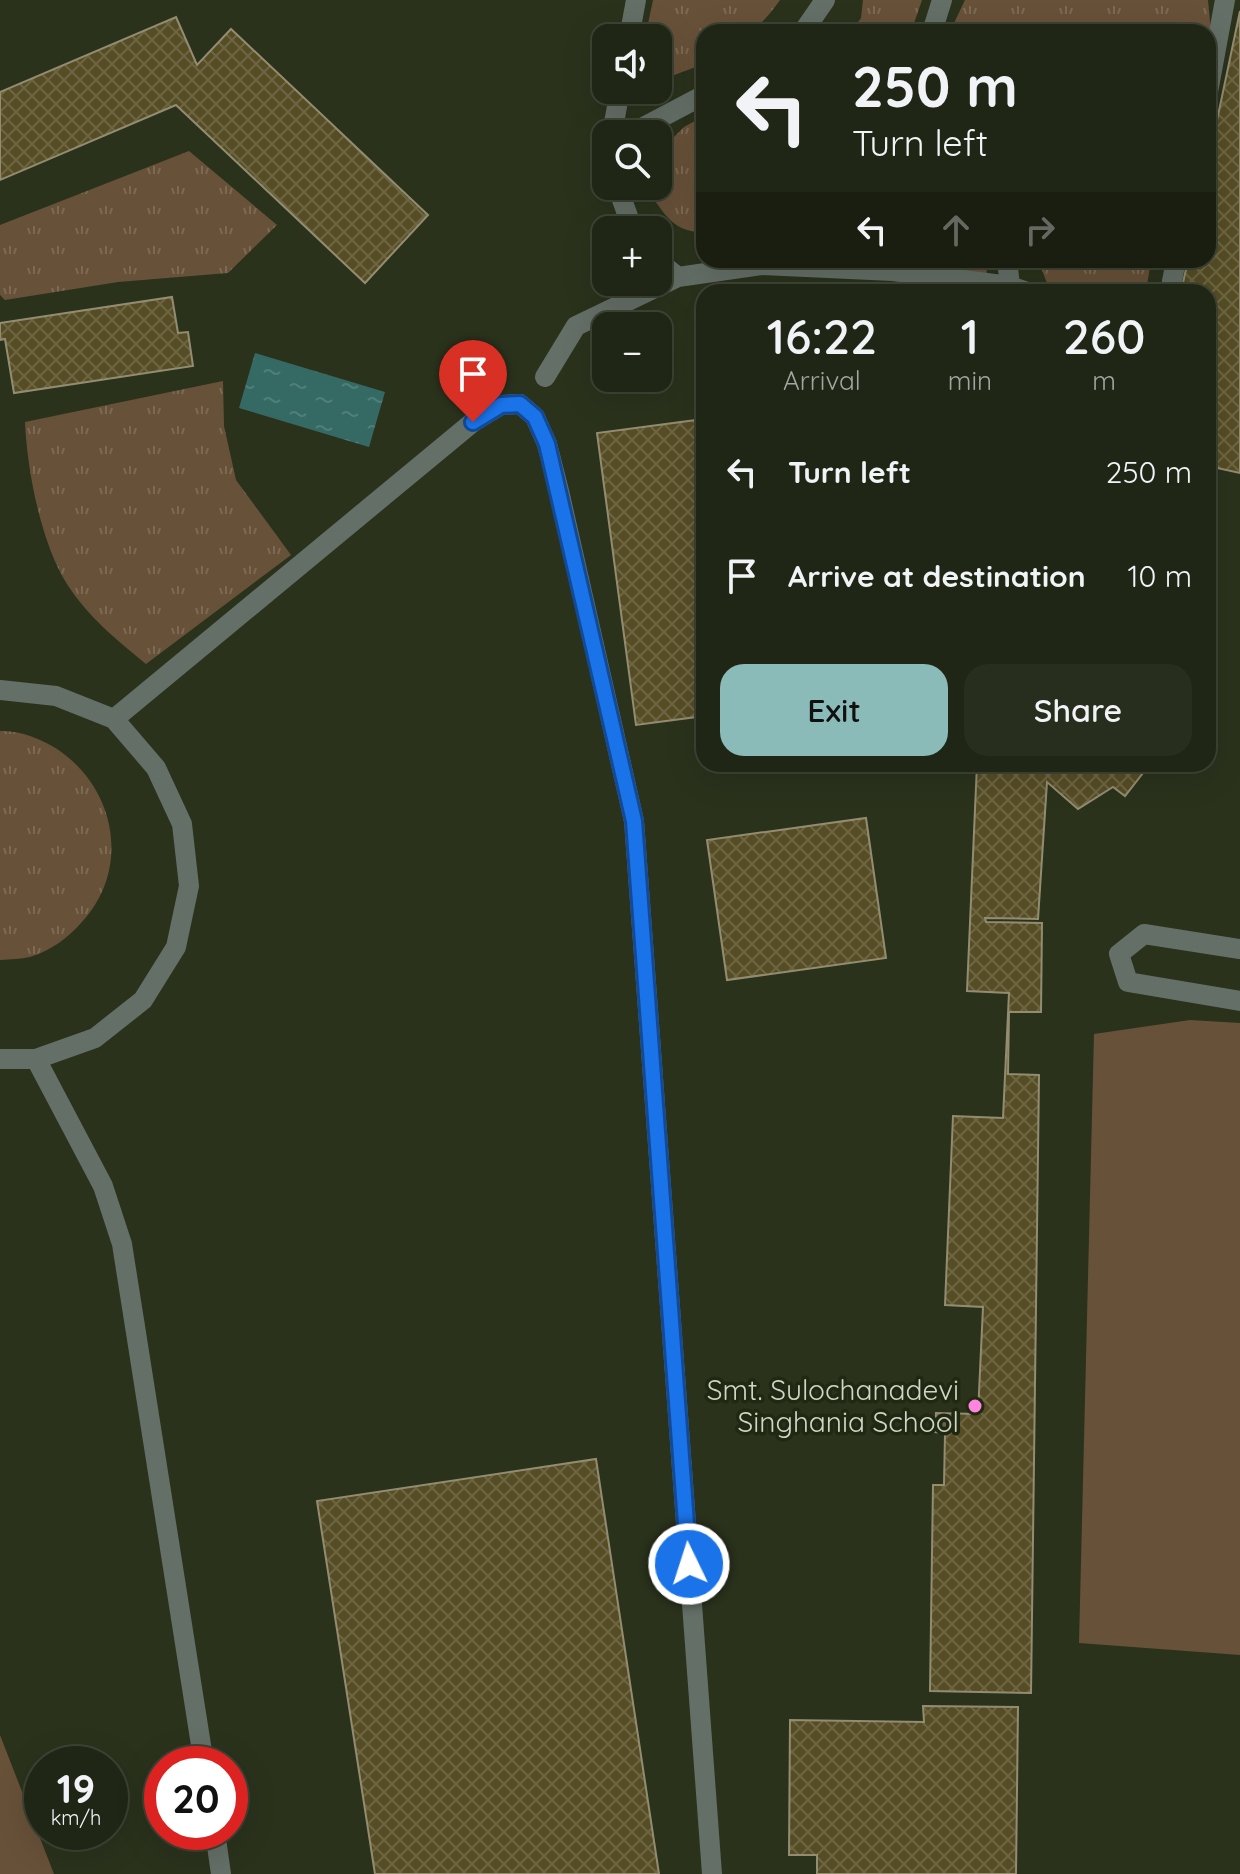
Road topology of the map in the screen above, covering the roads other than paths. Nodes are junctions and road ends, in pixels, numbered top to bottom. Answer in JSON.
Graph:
{"nodes":[{"id":1,"x":636,"y":0,"type":"edge"},
{"id":2,"x":825,"y":0,"type":"edge"},
{"id":3,"x":942,"y":0,"type":"edge"},
{"id":4,"x":1225,"y":0,"type":"edge"},
{"id":5,"x":632,"y":24,"type":"edge"},
{"id":6,"x":808,"y":24,"type":"edge"},
{"id":7,"x":934,"y":24,"type":"edge"},
{"id":8,"x":1216,"y":49,"type":"edge"},
{"id":9,"x":696,"y":99,"type":"edge"},
{"id":10,"x":657,"y":120,"type":"edge"},
{"id":11,"x":728,"y":268,"type":"edge"},
{"id":12,"x":849,"y":268,"type":"edge"},
{"id":13,"x":672,"y":272,"type":"edge"},
{"id":14,"x":678,"y":277,"type":"junction"},
{"id":15,"x":984,"y":284,"type":"edge"},
{"id":16,"x":545,"y":377,"type":"dead end"},
{"id":17,"x":0,"y":690,"type":"edge"},
{"id":18,"x":114,"y":719,"type":"junction"},
{"id":19,"x":1240,"y":949,"type":"edge"},
{"id":20,"x":1240,"y":1001,"type":"edge"},
{"id":21,"x":0,"y":1059,"type":"edge"},
{"id":22,"x":36,"y":1059,"type":"junction"},
{"id":23,"x":201,"y":1746,"type":"edge"},
{"id":24,"x":218,"y":1850,"type":"edge"},
{"id":25,"x":221,"y":1874,"type":"edge"},
{"id":26,"x":712,"y":1874,"type":"edge"}],
"edges":[{"from":1,"to":5,"type":"lane"},
{"from":2,"to":6,"type":"lane"},
{"from":3,"to":7,"type":"lane"},
{"from":4,"to":8,"type":"lane"},
{"from":9,"to":10,"type":"lane"},
{"from":11,"to":14,"type":"lane"},
{"from":12,"to":15,"type":"lane"},
{"from":13,"to":14,"type":"lane"},
{"from":14,"to":16,"type":"lane"},
{"from":17,"to":18,"type":"lane"},
{"from":18,"to":22,"type":"lane"},
{"from":18,"to":26,"type":"lane"},
{"from":19,"to":20,"type":"lane"},
{"from":21,"to":22,"type":"lane"},
{"from":22,"to":23,"type":"lane"},
{"from":24,"to":25,"type":"lane"}]}
